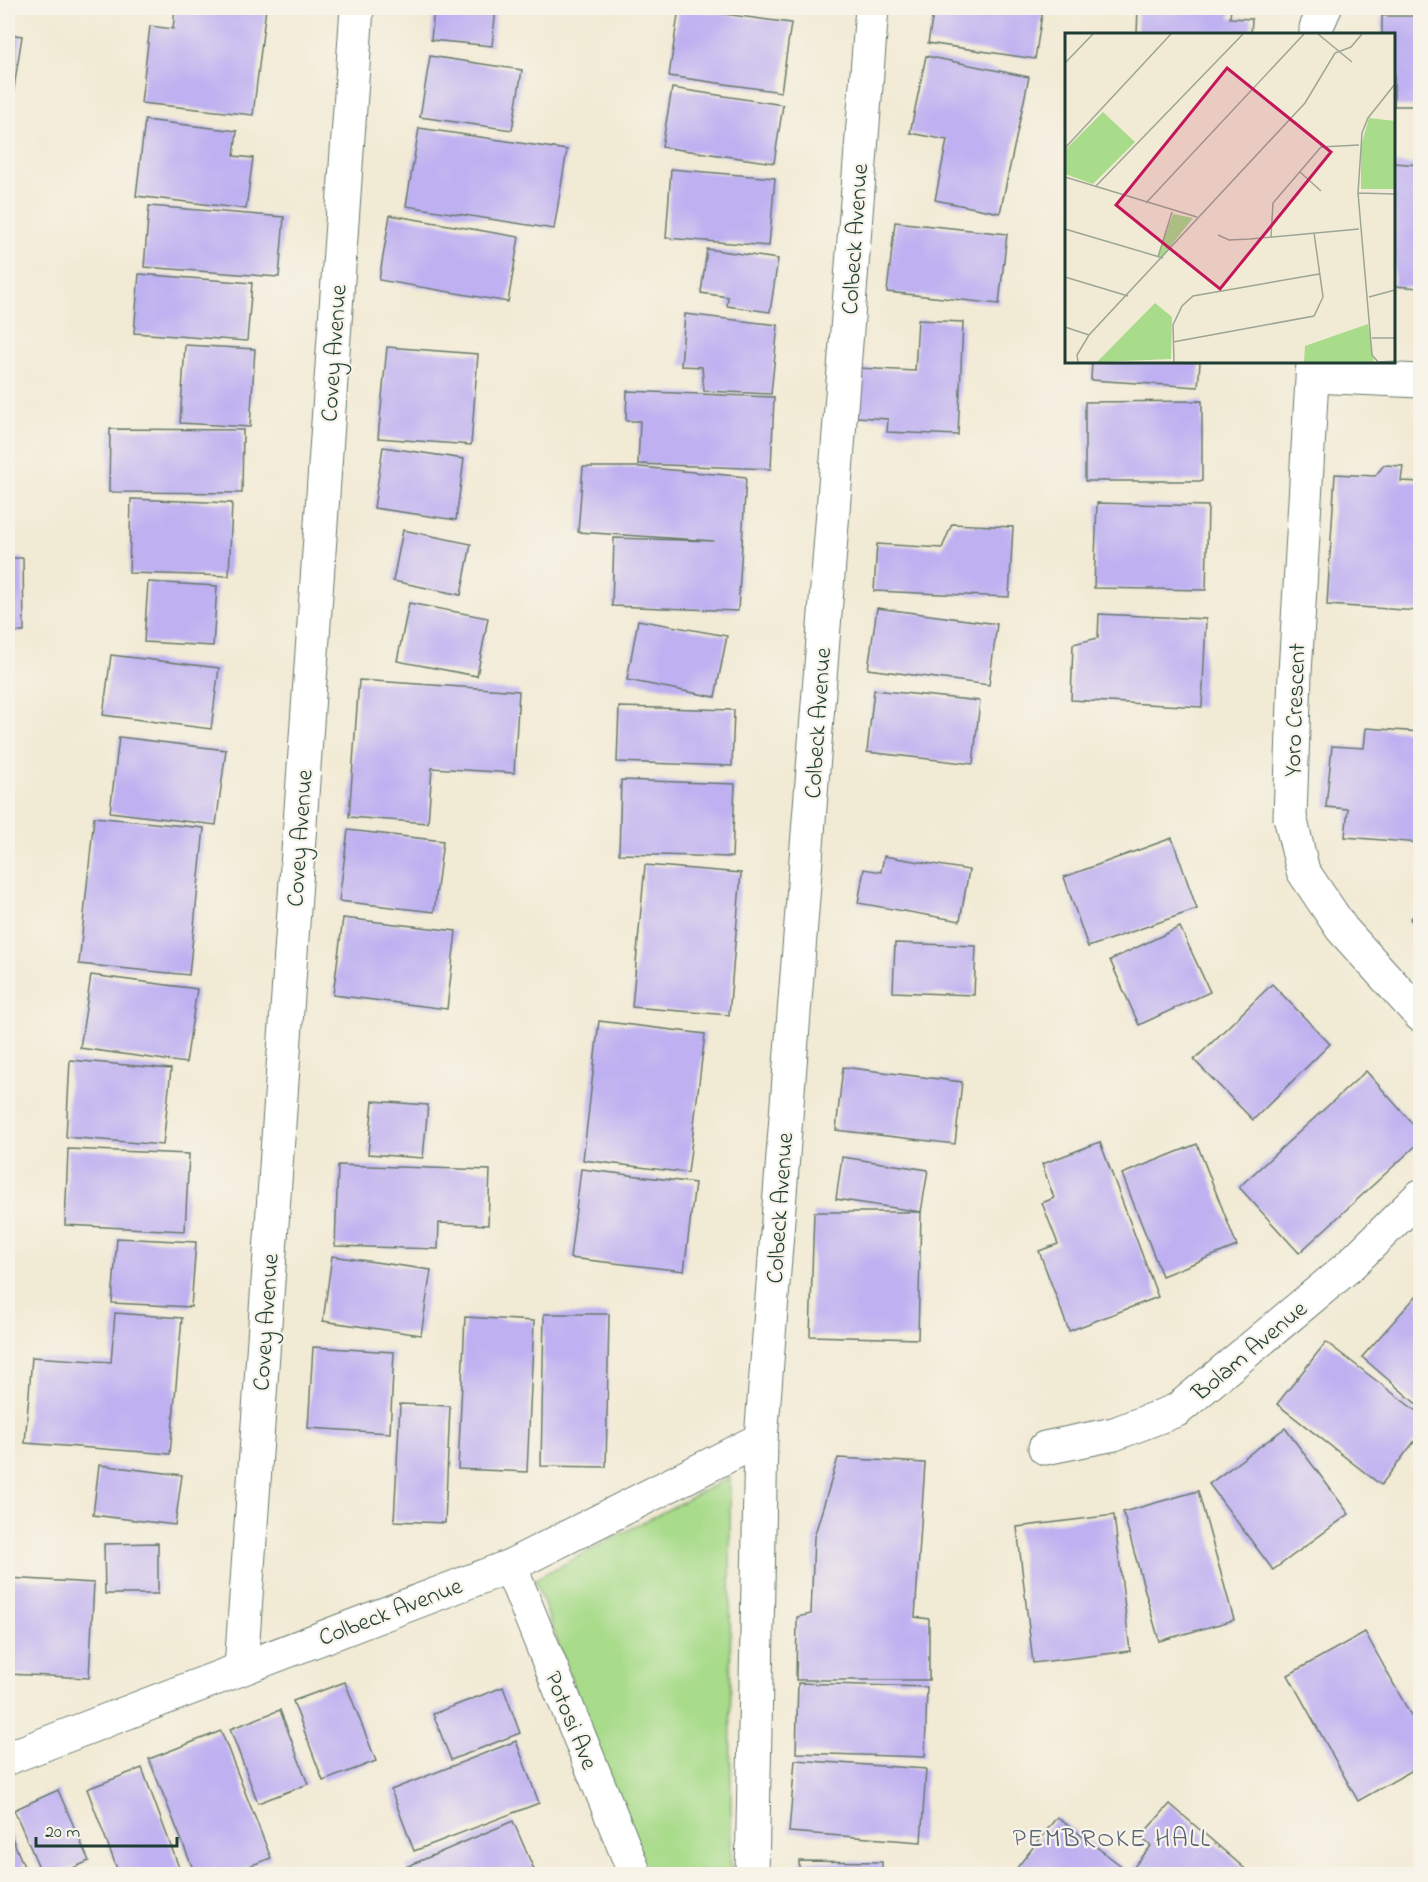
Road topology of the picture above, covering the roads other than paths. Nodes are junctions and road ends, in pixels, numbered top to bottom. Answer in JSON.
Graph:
{"nodes":[{"id":1,"x":357,"y":8,"type":"edge"},
{"id":2,"x":872,"y":8,"type":"edge"},
{"id":3,"x":1325,"y":8,"type":"edge"},
{"id":4,"x":1316,"y":33,"type":"edge"},
{"id":5,"x":1313,"y":369,"type":"edge"},
{"id":6,"x":1420,"y":381,"type":"edge"},
{"id":7,"x":1420,"y":1015,"type":"edge"},
{"id":8,"x":1420,"y":1196,"type":"edge"},
{"id":9,"x":761,"y":1439,"type":"junction"},
{"id":10,"x":1045,"y":1448,"type":"dead end"},
{"id":11,"x":510,"y":1566,"type":"junction"},
{"id":12,"x":241,"y":1668,"type":"junction"},
{"id":13,"x":8,"y":1758,"type":"edge"},
{"id":14,"x":634,"y":1875,"type":"edge"},
{"id":15,"x":752,"y":1875,"type":"edge"}],
"edges":[{"from":1,"to":12,"type":"street","name":"Covey Avenue"},
{"from":2,"to":9,"type":"street","name":"Colbeck Avenue"},
{"from":3,"to":4,"type":"street"},
{"from":5,"to":6,"type":"street"},
{"from":5,"to":7,"type":"street","name":"Yoro Crescent"},
{"from":8,"to":10,"type":"street","name":"Bolam Avenue"},
{"from":9,"to":11,"type":"street","name":"Colbeck Avenue"},
{"from":9,"to":15,"type":"street","name":"Colbeck Avenue"},
{"from":11,"to":12,"type":"street","name":"Colbeck Avenue"},
{"from":11,"to":14,"type":"street","name":"Potosi Ave"},
{"from":12,"to":13,"type":"street","name":"Colbeck Avenue"}]}
